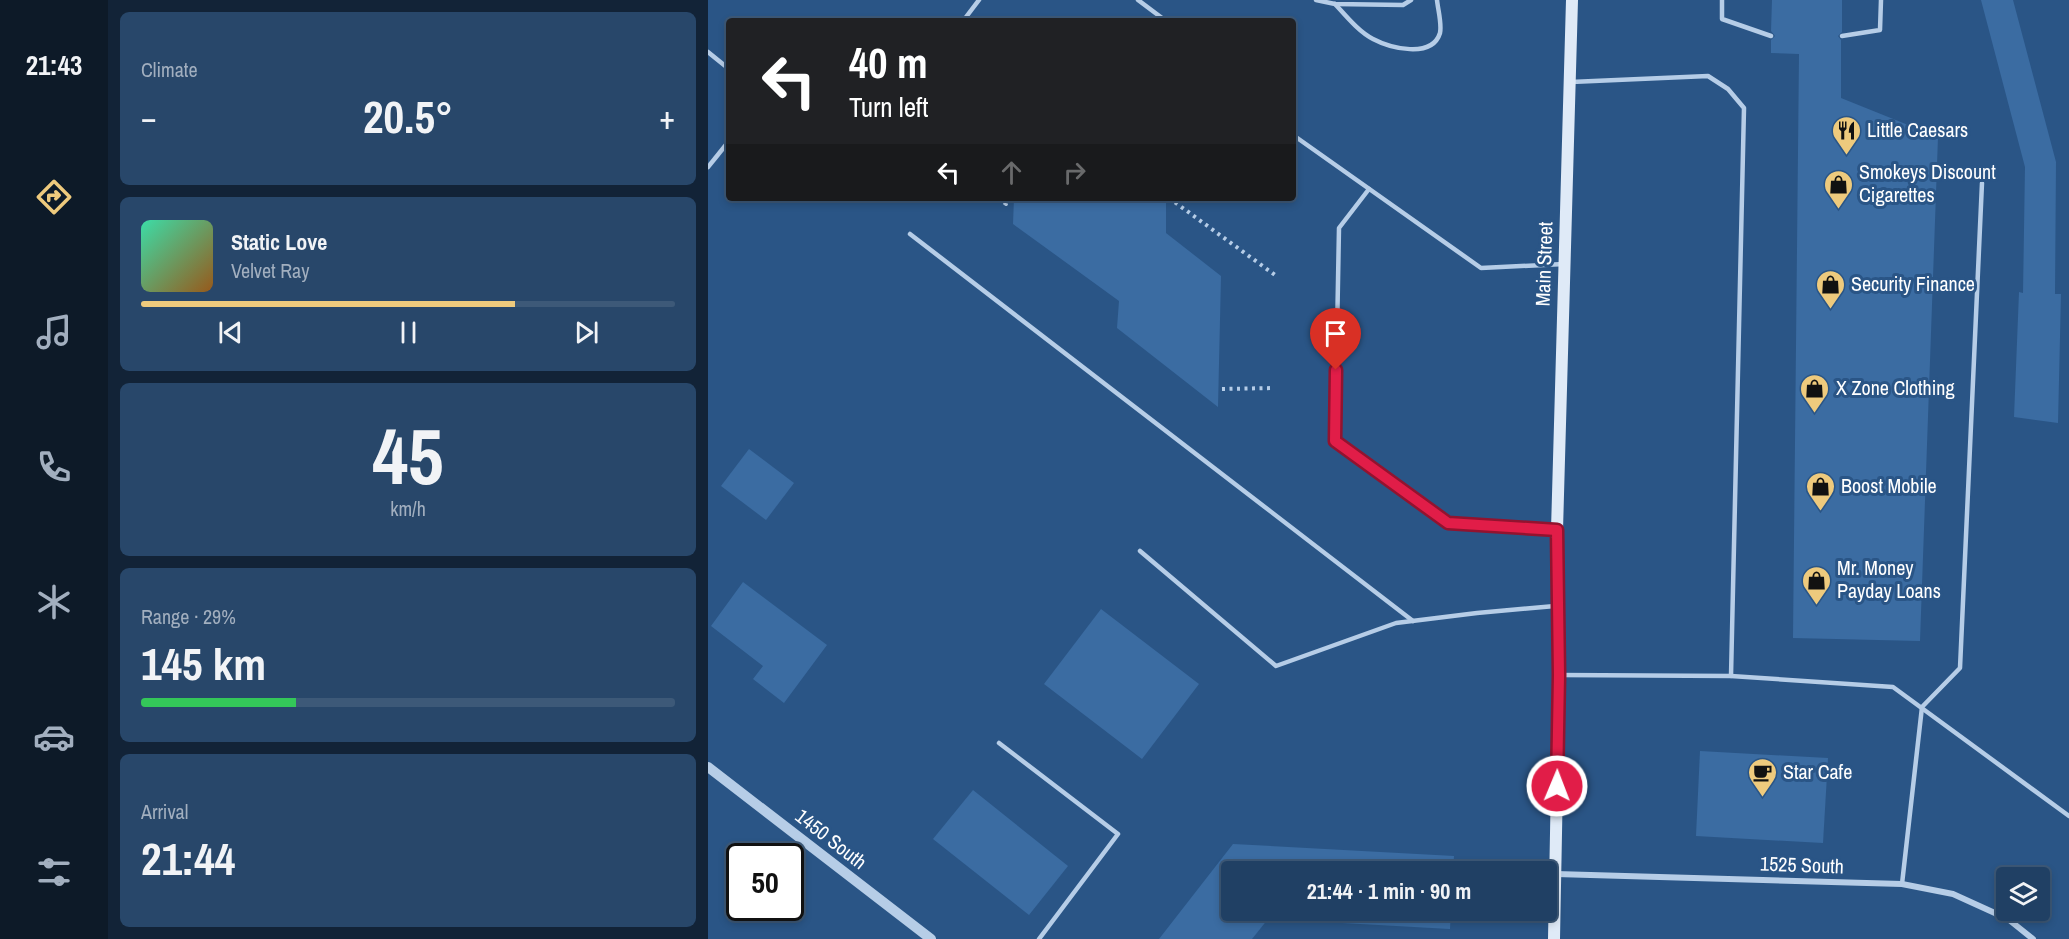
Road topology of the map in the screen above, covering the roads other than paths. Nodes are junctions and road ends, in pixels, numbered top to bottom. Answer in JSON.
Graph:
{"nodes":[{"id":1,"x":979,"y":0,"type":"edge"},
{"id":2,"x":1138,"y":0,"type":"edge"},
{"id":3,"x":1316,"y":0,"type":"edge"},
{"id":4,"x":1411,"y":0,"type":"edge"},
{"id":5,"x":1437,"y":0,"type":"edge"},
{"id":6,"x":1572,"y":0,"type":"edge"},
{"id":7,"x":1722,"y":0,"type":"edge"},
{"id":8,"x":1881,"y":0,"type":"edge"},
{"id":9,"x":1335,"y":4,"type":"junction"},
{"id":10,"x":965,"y":18,"type":"edge"},
{"id":11,"x":1162,"y":18,"type":"edge"},
{"id":12,"x":1771,"y":36,"type":"dead end"},
{"id":13,"x":1842,"y":36,"type":"dead end"},
{"id":14,"x":708,"y":52,"type":"edge"},
{"id":15,"x":726,"y":67,"type":"edge"},
{"id":16,"x":1571,"y":81,"type":"junction"},
{"id":17,"x":1296,"y":137,"type":"edge"},
{"id":18,"x":726,"y":145,"type":"edge"},
{"id":19,"x":708,"y":167,"type":"edge"},
{"id":20,"x":1982,"y":183,"type":"dead end"},
{"id":21,"x":1369,"y":189,"type":"junction"},
{"id":22,"x":909,"y":234,"type":"dead end"},
{"id":23,"x":1564,"y":264,"type":"junction"},
{"id":24,"x":1557,"y":530,"type":"junction"},
{"id":25,"x":1140,"y":551,"type":"dead end"},
{"id":26,"x":1558,"y":606,"type":"junction"},
{"id":27,"x":1413,"y":621,"type":"junction"},
{"id":28,"x":1559,"y":675,"type":"junction"},
{"id":29,"x":1731,"y":676,"type":"junction"},
{"id":30,"x":1922,"y":707,"type":"junction"},
{"id":31,"x":999,"y":743,"type":"dead end"},
{"id":32,"x":708,"y":767,"type":"edge"},
{"id":33,"x":2069,"y":816,"type":"edge"},
{"id":34,"x":1556,"y":861,"type":"edge"},
{"id":35,"x":1557,"y":874,"type":"edge"},
{"id":36,"x":1902,"y":884,"type":"junction"},
{"id":37,"x":1555,"y":921,"type":"edge"},
{"id":38,"x":932,"y":939,"type":"edge"},
{"id":39,"x":1039,"y":939,"type":"edge"},
{"id":40,"x":1554,"y":939,"type":"edge"},
{"id":41,"x":2033,"y":939,"type":"edge"}],
"edges":[{"from":1,"to":10,"type":"lane"},
{"from":2,"to":11,"type":"lane"},
{"from":3,"to":9,"type":"lane"},
{"from":4,"to":9,"type":"lane"},
{"from":5,"to":9,"type":"lane"},
{"from":6,"to":16,"type":"main road","name":"Main Street"},
{"from":7,"to":12,"type":"lane"},
{"from":8,"to":13,"type":"lane"},
{"from":14,"to":15,"type":"lane"},
{"from":16,"to":23,"type":"main road","name":"Main Street"},
{"from":16,"to":29,"type":"lane"},
{"from":17,"to":21,"type":"lane"},
{"from":18,"to":19,"type":"lane"},
{"from":20,"to":30,"type":"lane"},
{"from":21,"to":23,"type":"lane"},
{"from":21,"to":24,"type":"lane"},
{"from":22,"to":27,"type":"lane"},
{"from":23,"to":24,"type":"main road","name":"Main Street"},
{"from":24,"to":26,"type":"main road","name":"Main Street"},
{"from":25,"to":27,"type":"lane"},
{"from":26,"to":27,"type":"lane"},
{"from":26,"to":28,"type":"main road","name":"Main Street"},
{"from":28,"to":29,"type":"lane"},
{"from":28,"to":34,"type":"main road","name":"Main Street"},
{"from":29,"to":30,"type":"lane"},
{"from":30,"to":33,"type":"lane"},
{"from":30,"to":36,"type":"lane"},
{"from":31,"to":39,"type":"lane"},
{"from":32,"to":38,"type":"street","name":"1450 South"},
{"from":35,"to":36,"type":"street","name":"1525 South"},
{"from":36,"to":41,"type":"street","name":"1525 South"},
{"from":37,"to":40,"type":"main road","name":"Main Street"}]}
